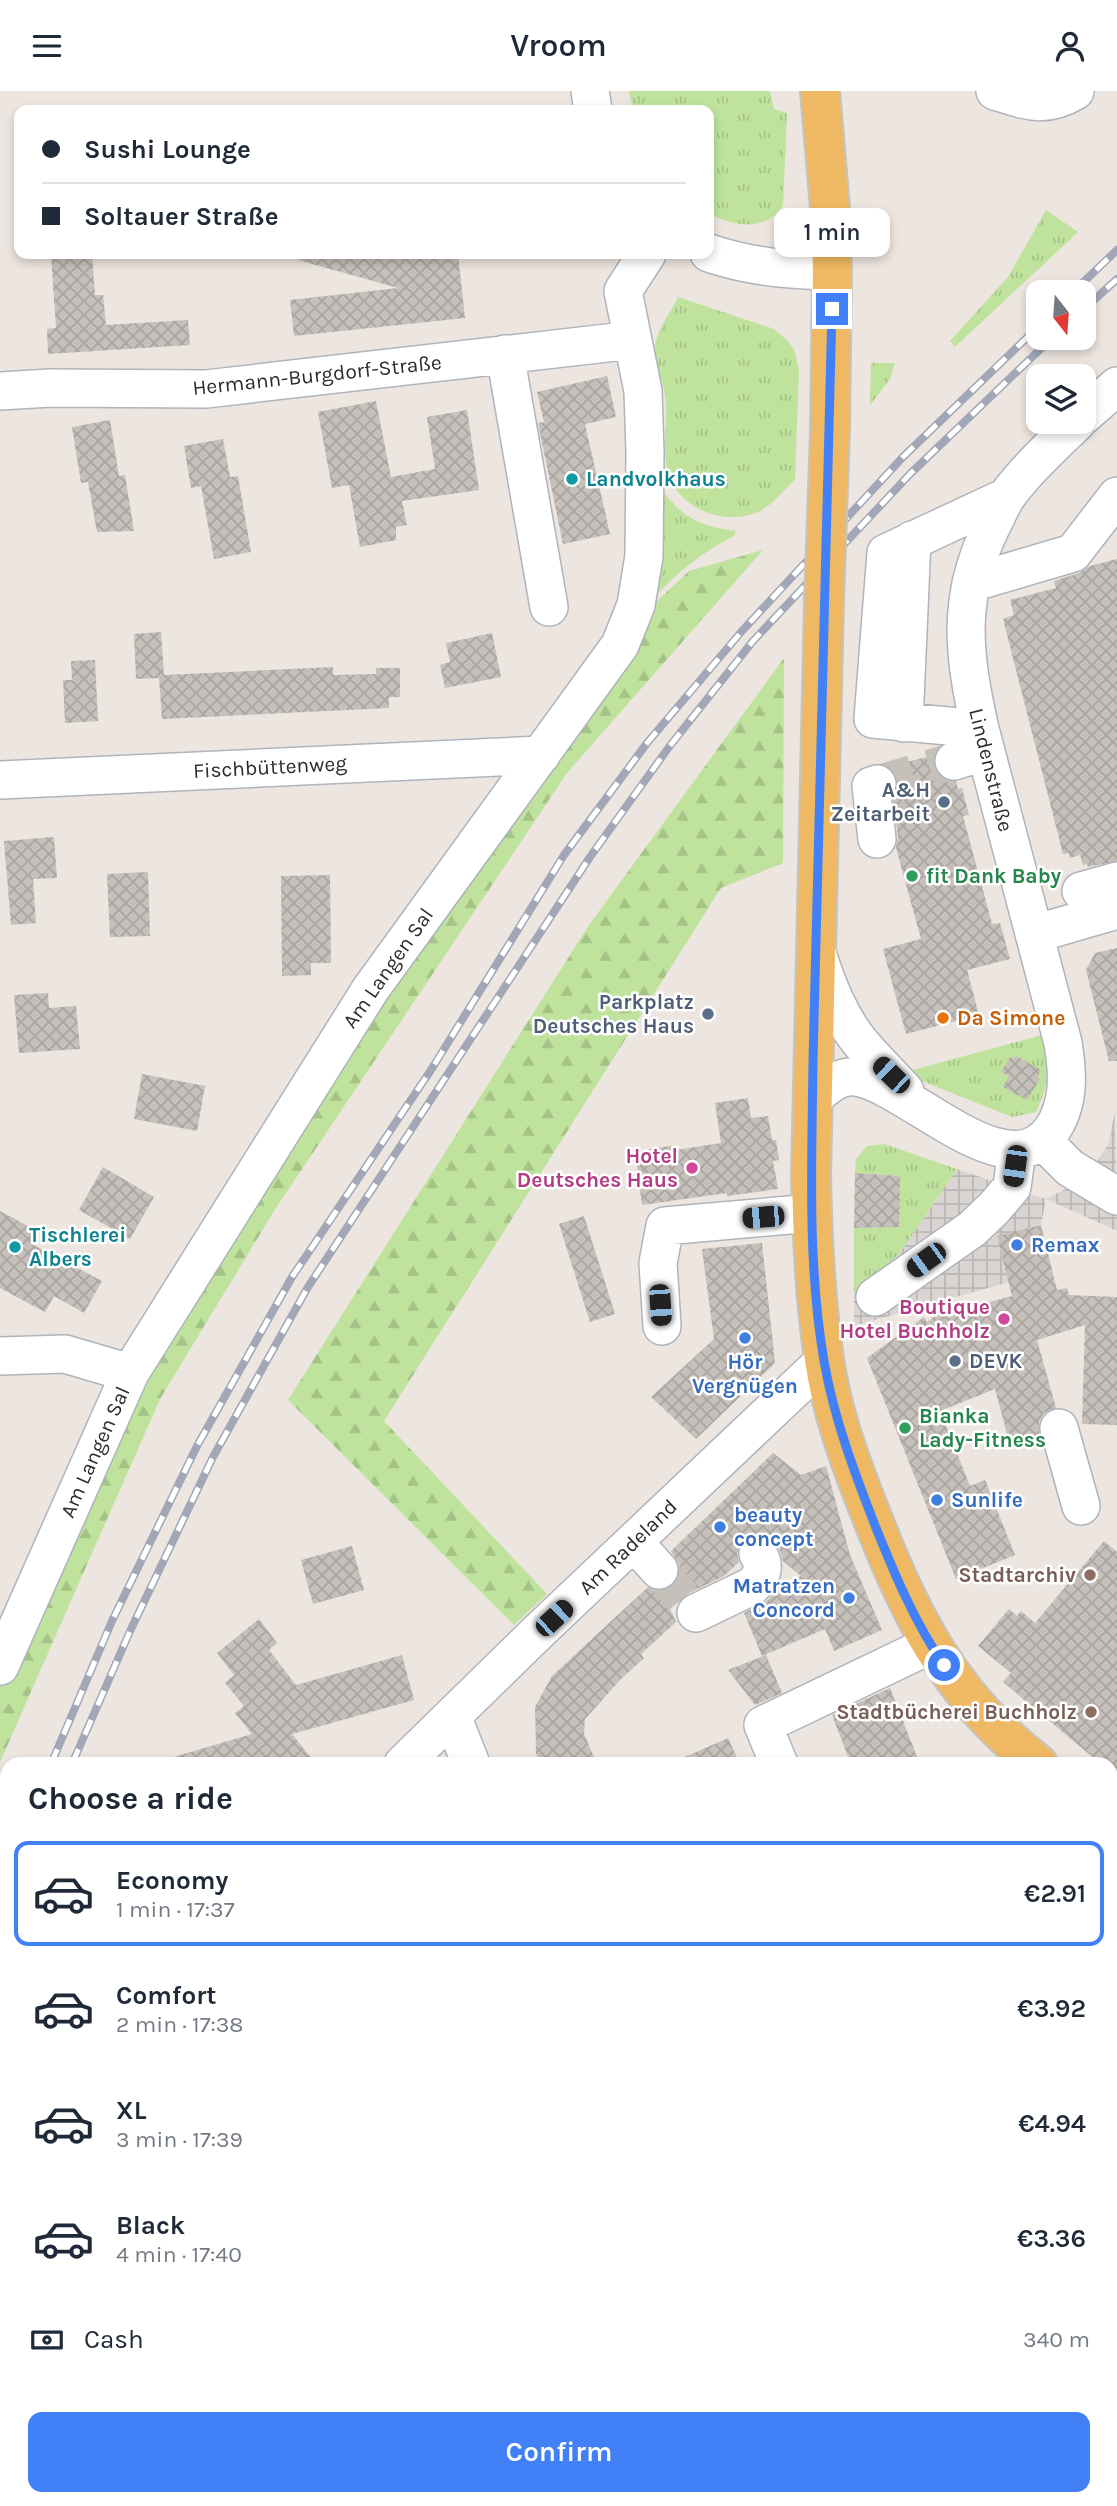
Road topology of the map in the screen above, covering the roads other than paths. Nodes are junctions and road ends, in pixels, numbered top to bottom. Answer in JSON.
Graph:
{"nodes":[{"id":1,"x":820,"y":91,"type":"edge"},
{"id":2,"x":995,"y":91,"type":"edge"},
{"id":3,"x":1075,"y":91,"type":"edge"},
{"id":4,"x":714,"y":255,"type":"edge"},
{"id":5,"x":644,"y":259,"type":"edge"},
{"id":6,"x":832,"y":271,"type":"junction"},
{"id":7,"x":633,"y":340,"type":"junction"},
{"id":8,"x":505,"y":354,"type":"junction"},
{"id":9,"x":1117,"y":386,"type":"edge"},
{"id":10,"x":0,"y":391,"type":"edge"},
{"id":11,"x":1096,"y":405,"type":"edge"},
{"id":12,"x":1064,"y":434,"type":"edge"},
{"id":13,"x":1117,"y":496,"type":"edge"},
{"id":14,"x":1006,"y":497,"type":"junction"},
{"id":15,"x":971,"y":583,"type":"junction"},
{"id":16,"x":549,"y":607,"type":"dead end"},
{"id":17,"x":973,"y":747,"type":"junction"},
{"id":18,"x":541,"y":755,"type":"junction"},
{"id":19,"x":0,"y":780,"type":"edge"},
{"id":20,"x":877,"y":784,"type":"dead end"},
{"id":21,"x":877,"y":839,"type":"dead end"},
{"id":22,"x":1117,"y":881,"type":"edge"},
{"id":23,"x":1081,"y":891,"type":"dead end"},
{"id":24,"x":1117,"y":910,"type":"edge"},
{"id":25,"x":1034,"y":934,"type":"junction"},
{"id":26,"x":817,"y":953,"type":"junction"},
{"id":27,"x":813,"y":1099,"type":"junction"},
{"id":28,"x":925,"y":1111,"type":"junction"},
{"id":29,"x":1029,"y":1145,"type":"junction"},
{"id":30,"x":1117,"y":1196,"type":"edge"},
{"id":31,"x":812,"y":1213,"type":"junction"},
{"id":32,"x":875,"y":1297,"type":"dead end"},
{"id":33,"x":662,"y":1326,"type":"dead end"},
{"id":34,"x":0,"y":1356,"type":"edge"},
{"id":35,"x":824,"y":1361,"type":"junction"},
{"id":36,"x":130,"y":1373,"type":"junction"},
{"id":37,"x":1059,"y":1428,"type":"dead end"},
{"id":38,"x":1081,"y":1506,"type":"dead end"},
{"id":39,"x":634,"y":1542,"type":"junction"},
{"id":40,"x":758,"y":1554,"type":"dead end"},
{"id":41,"x":659,"y":1570,"type":"tunnel mouth"},
{"id":42,"x":696,"y":1613,"type":"dead end"},
{"id":43,"x":930,"y":1645,"type":"junction"},
{"id":44,"x":0,"y":1666,"type":"edge"},
{"id":45,"x":452,"y":1716,"type":"junction"},
{"id":46,"x":419,"y":1757,"type":"edge"},
{"id":47,"x":468,"y":1757,"type":"edge"},
{"id":48,"x":776,"y":1757,"type":"edge"},
{"id":49,"x":1030,"y":1757,"type":"edge"}],
"edges":[{"from":1,"to":6,"type":"main road"},
{"from":2,"to":3,"type":"street"},
{"from":4,"to":6,"type":"street"},
{"from":5,"to":7,"type":"street","name":"Am Langen Sal"},
{"from":6,"to":26,"type":"main road","bridge":true},
{"from":7,"to":8,"type":"street","name":"Hermann-Burgdorf-Straße"},
{"from":7,"to":18,"type":"street","name":"Am Langen Sal"},
{"from":8,"to":10,"type":"street","name":"Hermann-Burgdorf-Straße"},
{"from":8,"to":16,"type":"street"},
{"from":9,"to":11,"type":"street"},
{"from":12,"to":14,"type":"street","name":"Lindenstraße"},
{"from":13,"to":15,"type":"street"},
{"from":14,"to":15,"type":"street","name":"Lindenstraße"},
{"from":14,"to":17,"type":"street"},
{"from":15,"to":17,"type":"street","name":"Lindenstraße"},
{"from":17,"to":25,"type":"street","name":"Lindenstraße"},
{"from":18,"to":19,"type":"street","name":"Fischbüttenweg"},
{"from":18,"to":36,"type":"street","name":"Am Langen Sal"},
{"from":20,"to":21,"type":"street"},
{"from":22,"to":23,"type":"street"},
{"from":24,"to":25,"type":"street"},
{"from":25,"to":29,"type":"street","name":"Lindenstraße"},
{"from":26,"to":27,"type":"main road"},
{"from":26,"to":28,"type":"street"},
{"from":27,"to":28,"type":"street"},
{"from":27,"to":31,"type":"main road"},
{"from":28,"to":29,"type":"street"},
{"from":29,"to":30,"type":"street"},
{"from":29,"to":32,"type":"street","name":"Lindenstraße"},
{"from":31,"to":33,"type":"street"},
{"from":31,"to":35,"type":"main road"},
{"from":34,"to":36,"type":"street"},
{"from":35,"to":39,"type":"street","name":"Am Radeland"},
{"from":35,"to":43,"type":"main road"},
{"from":36,"to":44,"type":"street","name":"Am Langen Sal"},
{"from":37,"to":38,"type":"street"},
{"from":39,"to":41,"type":"street"},
{"from":39,"to":45,"type":"street","name":"Am Radeland"},
{"from":40,"to":42,"type":"street"},
{"from":43,"to":48,"type":"street"},
{"from":43,"to":49,"type":"main road"},
{"from":45,"to":46,"type":"street","name":"Am Radeland"},
{"from":45,"to":47,"type":"street"}]}
